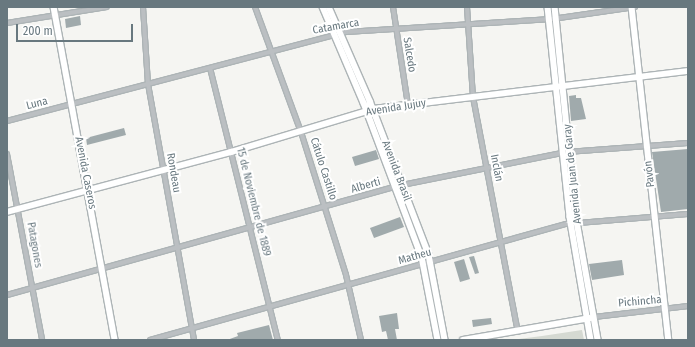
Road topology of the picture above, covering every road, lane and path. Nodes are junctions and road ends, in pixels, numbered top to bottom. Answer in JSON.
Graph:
{"nodes":[{"id":1,"x":54,"y":7,"type":"edge"},
{"id":2,"x":107,"y":7,"type":"edge"},
{"id":3,"x":143,"y":7,"type":"edge"},
{"id":4,"x":255,"y":7,"type":"edge"},
{"id":5,"x":323,"y":7,"type":"edge"},
{"id":6,"x":329,"y":7,"type":"edge"},
{"id":7,"x":393,"y":7,"type":"edge"},
{"id":8,"x":467,"y":7,"type":"edge"},
{"id":9,"x":548,"y":7,"type":"edge"},
{"id":10,"x":555,"y":7,"type":"edge"},
{"id":11,"x":632,"y":7,"type":"edge"},
{"id":12,"x":635,"y":7,"type":"edge"},
{"id":13,"x":56,"y":16,"type":"junction"},
{"id":14,"x":556,"y":18,"type":"junction"},
{"id":15,"x":549,"y":19,"type":"junction"},
{"id":16,"x":7,"y":24,"type":"edge"},
{"id":17,"x":468,"y":24,"type":"junction"},
{"id":18,"x":396,"y":28,"type":"junction"},
{"id":19,"x":338,"y":34,"type":"junction"},
{"id":20,"x":269,"y":51,"type":"junction"},
{"id":21,"x":210,"y":68,"type":"junction"},
{"id":22,"x":688,"y":71,"type":"edge"},
{"id":23,"x":640,"y":78,"type":"junction"},
{"id":24,"x":148,"y":84,"type":"junction"},
{"id":25,"x":564,"y":87,"type":"junction"},
{"id":26,"x":557,"y":88,"type":"junction"},
{"id":27,"x":473,"y":97,"type":"junction"},
{"id":28,"x":72,"y":104,"type":"junction"},
{"id":29,"x":408,"y":105,"type":"junction"},
{"id":30,"x":374,"y":109,"type":"junction"},
{"id":31,"x":367,"y":111,"type":"junction"},
{"id":32,"x":7,"y":121,"type":"edge"},
{"id":33,"x":301,"y":132,"type":"junction"},
{"id":34,"x":688,"y":143,"type":"edge"},
{"id":35,"x":647,"y":144,"type":"junction"},
{"id":36,"x":231,"y":152,"type":"junction"},
{"id":37,"x":571,"y":152,"type":"junction"},
{"id":38,"x":563,"y":153,"type":"junction"},
{"id":39,"x":7,"y":154,"type":"edge"},
{"id":40,"x":487,"y":167,"type":"junction"},
{"id":41,"x":163,"y":171,"type":"junction"},
{"id":42,"x":402,"y":185,"type":"junction"},
{"id":43,"x":396,"y":187,"type":"junction"},
{"id":44,"x":88,"y":189,"type":"junction"},
{"id":45,"x":325,"y":207,"type":"junction"},
{"id":46,"x":18,"y":209,"type":"junction"},
{"id":47,"x":7,"y":212,"type":"edge"},
{"id":48,"x":688,"y":214,"type":"edge"},
{"id":49,"x":654,"y":216,"type":"junction"},
{"id":50,"x":574,"y":222,"type":"junction"},
{"id":51,"x":250,"y":228,"type":"junction"},
{"id":52,"x":501,"y":241,"type":"junction"},
{"id":53,"x":177,"y":249,"type":"junction"},
{"id":54,"x":430,"y":262,"type":"junction"},
{"id":55,"x":424,"y":263,"type":"junction"},
{"id":56,"x":103,"y":269,"type":"junction"},
{"id":57,"x":348,"y":285,"type":"junction"},
{"id":58,"x":32,"y":288,"type":"junction"},
{"id":59,"x":7,"y":295,"type":"edge"},
{"id":60,"x":269,"y":304,"type":"junction"},
{"id":61,"x":688,"y":306,"type":"edge"},
{"id":62,"x":667,"y":309,"type":"junction"},
{"id":63,"x":594,"y":317,"type":"junction"},
{"id":64,"x":587,"y":320,"type":"junction"},
{"id":65,"x":191,"y":329,"type":"junction"},
{"id":66,"x":518,"y":332,"type":"junction"},
{"id":67,"x":42,"y":340,"type":"edge"},
{"id":68,"x":115,"y":340,"type":"edge"},
{"id":69,"x":150,"y":340,"type":"edge"},
{"id":70,"x":194,"y":340,"type":"edge"},
{"id":71,"x":278,"y":340,"type":"edge"},
{"id":72,"x":361,"y":340,"type":"edge"},
{"id":73,"x":438,"y":340,"type":"edge"},
{"id":74,"x":445,"y":340,"type":"edge"},
{"id":75,"x":463,"y":340,"type":"edge"},
{"id":76,"x":590,"y":340,"type":"edge"},
{"id":77,"x":598,"y":340,"type":"edge"},
{"id":78,"x":670,"y":340,"type":"edge"}],
"edges":[{"from":1,"to":13,"type":"main road","name":"Avenida Caseros"},
{"from":2,"to":13,"type":"street"},
{"from":3,"to":24,"type":"street","name":"Rondeau"},
{"from":4,"to":20,"type":"street","name":"Cátulo Castillo"},
{"from":5,"to":19,"type":"main road","name":"Avenida Brasil"},
{"from":6,"to":19,"type":"main road","name":"Avenida Brasil"},
{"from":7,"to":18,"type":"street","name":"Salcedo"},
{"from":8,"to":17,"type":"street","name":"Inclán"},
{"from":9,"to":15,"type":"main road","name":"Avenida Juan de Garay"},
{"from":10,"to":14,"type":"main road","name":"Avenida Juan de Garay"},
{"from":11,"to":12,"type":"street","name":"Catamarca"},
{"from":11,"to":14,"type":"street","name":"Catamarca"},
{"from":11,"to":23,"type":"main road","name":"Pavón"},
{"from":13,"to":16,"type":"street"},
{"from":13,"to":28,"type":"main road","name":"Avenida Caseros"},
{"from":14,"to":15,"type":"street","name":"Catamarca"},
{"from":14,"to":25,"type":"main road","name":"Avenida Juan de Garay"},
{"from":15,"to":17,"type":"street","name":"Catamarca"},
{"from":15,"to":26,"type":"main road","name":"Avenida Juan de Garay"},
{"from":17,"to":18,"type":"street","name":"Catamarca"},
{"from":17,"to":27,"type":"street","name":"Inclán"},
{"from":18,"to":19,"type":"street","name":"Catamarca"},
{"from":18,"to":29,"type":"street","name":"Salcedo"},
{"from":19,"to":20,"type":"street","name":"Catamarca"},
{"from":19,"to":30,"type":"main road","name":"Avenida Brasil"},
{"from":19,"to":31,"type":"main road","name":"Avenida Brasil"},
{"from":20,"to":21,"type":"street","name":"Catamarca"},
{"from":20,"to":33,"type":"street","name":"Cátulo Castillo"},
{"from":21,"to":24,"type":"street","name":"Catamarca"},
{"from":21,"to":36,"type":"street","name":"15 de Noviembre de 1889"},
{"from":22,"to":23,"type":"main road","name":"Avenida Jujuy"},
{"from":23,"to":25,"type":"main road","name":"Avenida Jujuy"},
{"from":23,"to":35,"type":"main road","name":"Pavón"},
{"from":24,"to":28,"type":"street","name":"Catamarca"},
{"from":24,"to":41,"type":"street","name":"Rondeau"},
{"from":25,"to":26,"type":"main road","name":"Avenida Jujuy"},
{"from":25,"to":37,"type":"main road","name":"Avenida Juan de Garay"},
{"from":26,"to":27,"type":"main road","name":"Avenida Jujuy"},
{"from":26,"to":38,"type":"main road","name":"Avenida Juan de Garay"},
{"from":27,"to":29,"type":"main road","name":"Avenida Jujuy"},
{"from":27,"to":40,"type":"street","name":"Inclán"},
{"from":28,"to":32,"type":"street","name":"Luna"},
{"from":28,"to":44,"type":"main road","name":"Avenida Caseros"},
{"from":29,"to":30,"type":"main road","name":"Avenida Jujuy"},
{"from":30,"to":31,"type":"main road","name":"Avenida Jujuy"},
{"from":30,"to":42,"type":"main road","name":"Avenida Brasil"},
{"from":31,"to":33,"type":"main road","name":"Avenida Jujuy"},
{"from":31,"to":43,"type":"main road","name":"Avenida Brasil"},
{"from":33,"to":36,"type":"main road","name":"Avenida Jujuy"},
{"from":33,"to":45,"type":"street","name":"Cátulo Castillo"},
{"from":34,"to":35,"type":"street","name":"Alberti"},
{"from":35,"to":37,"type":"street","name":"Alberti"},
{"from":35,"to":49,"type":"main road","name":"Pavón"},
{"from":36,"to":41,"type":"main road","name":"Avenida Jujuy"},
{"from":36,"to":51,"type":"street","name":"15 de Noviembre de 1889"},
{"from":37,"to":38,"type":"street","name":"Alberti"},
{"from":37,"to":50,"type":"main road","name":"Avenida Juan de Garay"},
{"from":38,"to":40,"type":"street","name":"Alberti"},
{"from":38,"to":50,"type":"main road","name":"Avenida Juan de Garay"},
{"from":39,"to":46,"type":"street","name":"Patagones"},
{"from":40,"to":42,"type":"street","name":"Alberti"},
{"from":40,"to":52,"type":"street","name":"Inclán"},
{"from":41,"to":44,"type":"main road","name":"Avenida Jujuy"},
{"from":41,"to":53,"type":"street","name":"Rondeau"},
{"from":42,"to":43,"type":"street","name":"Alberti"},
{"from":42,"to":54,"type":"main road","name":"Avenida Brasil"},
{"from":43,"to":45,"type":"street","name":"Alberti"},
{"from":43,"to":55,"type":"main road","name":"Avenida Brasil"},
{"from":44,"to":46,"type":"main road","name":"Avenida Jujuy"},
{"from":44,"to":56,"type":"main road","name":"Avenida Caseros"},
{"from":45,"to":51,"type":"street","name":"Alberti"},
{"from":45,"to":57,"type":"street","name":"Cátulo Castillo"},
{"from":46,"to":47,"type":"main road","name":"Avenida Jujuy"},
{"from":46,"to":58,"type":"street","name":"Patagones"},
{"from":48,"to":49,"type":"street","name":"Matheu"},
{"from":49,"to":50,"type":"street","name":"Matheu"},
{"from":49,"to":62,"type":"main road","name":"Pavón"},
{"from":50,"to":52,"type":"street","name":"Matheu"},
{"from":50,"to":63,"type":"main road","name":"Avenida Juan de Garay"},
{"from":50,"to":64,"type":"main road","name":"Avenida Juan de Garay"},
{"from":51,"to":53,"type":"street","name":"Alberti"},
{"from":51,"to":60,"type":"street","name":"15 de Noviembre de 1889"},
{"from":52,"to":54,"type":"street","name":"Matheu"},
{"from":52,"to":66,"type":"street","name":"Inclán"},
{"from":53,"to":56,"type":"street","name":"Alberti"},
{"from":53,"to":65,"type":"street","name":"Rondeau"},
{"from":54,"to":55,"type":"street","name":"Matheu"},
{"from":54,"to":74,"type":"main road","name":"Avenida Brasil"},
{"from":55,"to":57,"type":"street","name":"Matheu"},
{"from":55,"to":73,"type":"main road","name":"Avenida Brasil"},
{"from":56,"to":58,"type":"street","name":"Alberti"},
{"from":56,"to":68,"type":"main road","name":"Avenida Caseros"},
{"from":57,"to":60,"type":"street","name":"Matheu"},
{"from":57,"to":72,"type":"street","name":"Cátulo Castillo"},
{"from":58,"to":59,"type":"street","name":"Alberti"},
{"from":58,"to":67,"type":"street","name":"Patagones"},
{"from":60,"to":65,"type":"street","name":"Matheu"},
{"from":60,"to":71,"type":"street","name":"15 de Noviembre de 1889"},
{"from":61,"to":62,"type":"street","name":"Pichincha"},
{"from":62,"to":63,"type":"street","name":"Pichincha"},
{"from":62,"to":78,"type":"main road","name":"Pavón"},
{"from":63,"to":64,"type":"main road"},
{"from":63,"to":77,"type":"main road","name":"Avenida Juan de Garay"},
{"from":64,"to":66,"type":"main road"},
{"from":64,"to":76,"type":"main road","name":"Avenida Juan de Garay"},
{"from":65,"to":69,"type":"street","name":"Matheu"},
{"from":65,"to":70,"type":"street","name":"Rondeau"},
{"from":66,"to":75,"type":"main road"}]}
